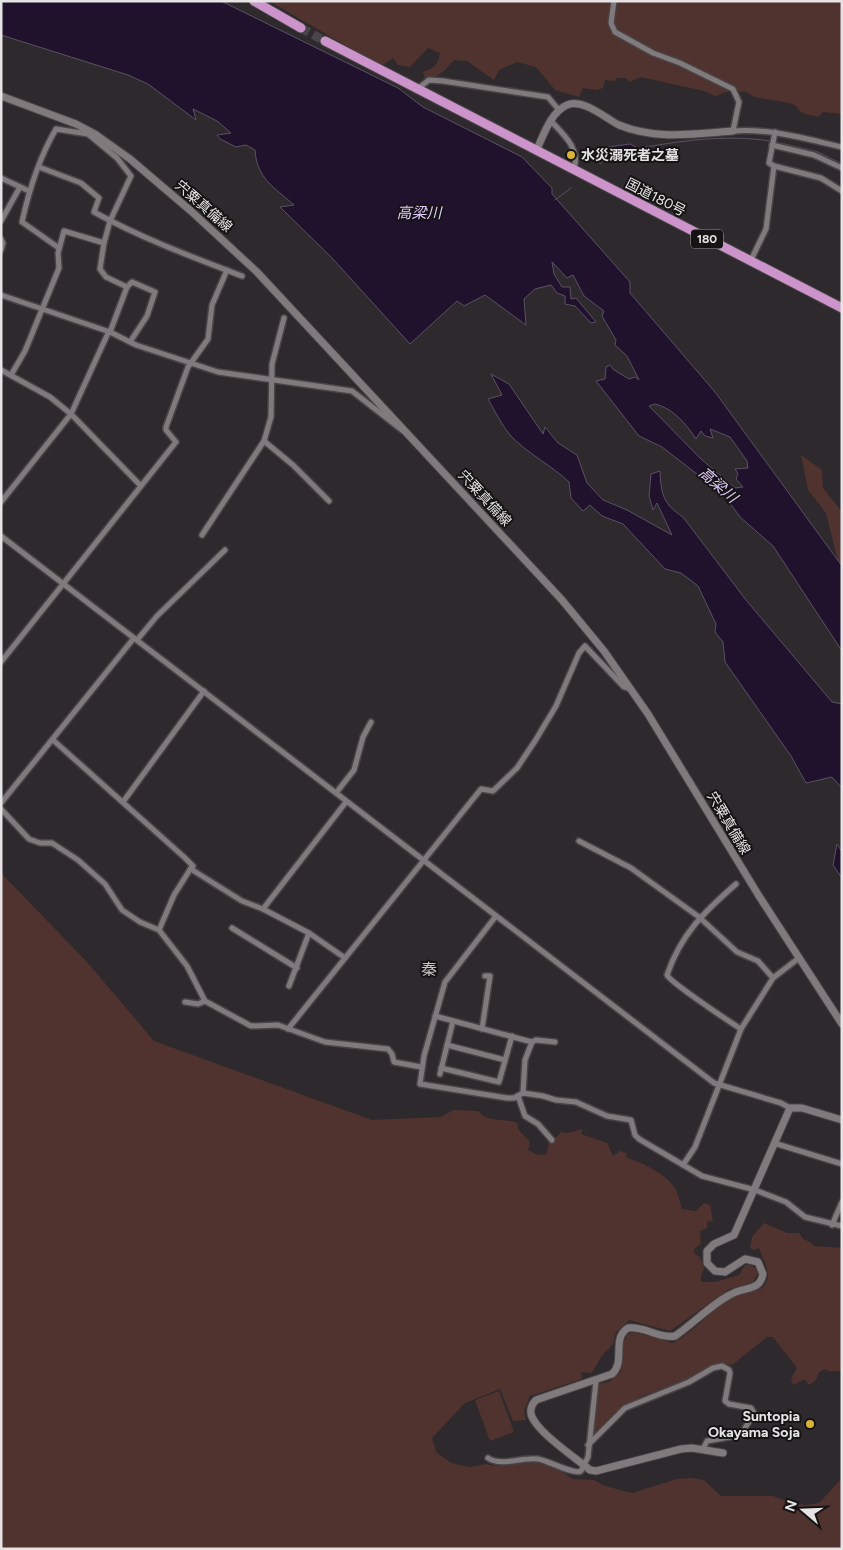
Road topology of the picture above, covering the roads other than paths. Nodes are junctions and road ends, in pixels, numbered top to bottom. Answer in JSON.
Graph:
{"nodes":[{"id":1,"x":254,"y":1,"type":"edge"},
{"id":2,"x":614,"y":1,"type":"edge"},
{"id":3,"x":298,"y":27,"type":"tunnel mouth"},
{"id":4,"x":325,"y":41,"type":"tunnel mouth"},
{"id":5,"x":416,"y":90,"type":"junction"},
{"id":6,"x":1,"y":96,"type":"edge"},
{"id":7,"x":559,"y":110,"type":"junction"},
{"id":8,"x":551,"y":121,"type":"junction"},
{"id":9,"x":733,"y":131,"type":"junction"},
{"id":10,"x":775,"y":132,"type":"junction"},
{"id":11,"x":89,"y":133,"type":"junction"},
{"id":12,"x":772,"y":145,"type":"junction"},
{"id":13,"x":842,"y":147,"type":"edge"},
{"id":14,"x":537,"y":149,"type":"junction"},
{"id":15,"x":774,"y":166,"type":"junction"},
{"id":16,"x":39,"y":167,"type":"junction"},
{"id":17,"x":574,"y":168,"type":"junction"},
{"id":18,"x":842,"y":168,"type":"edge"},
{"id":19,"x":1,"y":178,"type":"edge"},
{"id":20,"x":20,"y":187,"type":"junction"},
{"id":21,"x":29,"y":191,"type":"junction"},
{"id":22,"x":842,"y":191,"type":"edge"},
{"id":23,"x":1,"y":221,"type":"edge"},
{"id":24,"x":110,"y":221,"type":"junction"},
{"id":25,"x":1,"y":239,"type":"edge"},
{"id":26,"x":104,"y":243,"type":"junction"},
{"id":27,"x":59,"y":248,"type":"junction"},
{"id":28,"x":1,"y":250,"type":"edge"},
{"id":29,"x":751,"y":260,"type":"junction"},
{"id":30,"x":227,"y":270,"type":"junction"},
{"id":31,"x":242,"y":276,"type":"dead end"},
{"id":32,"x":127,"y":287,"type":"junction"},
{"id":33,"x":1,"y":295,"type":"edge"},
{"id":34,"x":842,"y":308,"type":"edge"},
{"id":35,"x":41,"y":309,"type":"junction"},
{"id":36,"x":284,"y":318,"type":"dead end"},
{"id":37,"x":110,"y":332,"type":"junction"},
{"id":38,"x":130,"y":342,"type":"junction"},
{"id":39,"x":191,"y":364,"type":"junction"},
{"id":40,"x":1,"y":370,"type":"edge"},
{"id":41,"x":12,"y":376,"type":"junction"},
{"id":42,"x":270,"y":381,"type":"junction"},
{"id":43,"x":71,"y":414,"type":"junction"},
{"id":44,"x":409,"y":435,"type":"junction"},
{"id":45,"x":264,"y":441,"type":"junction"},
{"id":46,"x":142,"y":486,"type":"junction"},
{"id":47,"x":329,"y":501,"type":"dead end"},
{"id":48,"x":1,"y":502,"type":"edge"},
{"id":49,"x":202,"y":535,"type":"dead end"},
{"id":50,"x":1,"y":536,"type":"edge"},
{"id":51,"x":225,"y":550,"type":"dead end"},
{"id":52,"x":63,"y":583,"type":"junction"},
{"id":53,"x":136,"y":639,"type":"junction"},
{"id":54,"x":1,"y":662,"type":"edge"},
{"id":55,"x":632,"y":690,"type":"junction"},
{"id":56,"x":204,"y":691,"type":"junction"},
{"id":57,"x":371,"y":722,"type":"dead end"},
{"id":58,"x":54,"y":740,"type":"junction"},
{"id":59,"x":336,"y":793,"type":"junction"},
{"id":60,"x":123,"y":802,"type":"junction"},
{"id":61,"x":346,"y":802,"type":"junction"},
{"id":62,"x":1,"y":803,"type":"edge"},
{"id":63,"x":1,"y":809,"type":"edge"},
{"id":64,"x":579,"y":841,"type":"dead end"},
{"id":65,"x":424,"y":861,"type":"junction"},
{"id":66,"x":191,"y":868,"type":"junction"},
{"id":67,"x":736,"y":884,"type":"dead end"},
{"id":68,"x":262,"y":909,"type":"junction"},
{"id":69,"x":496,"y":916,"type":"junction"},
{"id":70,"x":699,"y":917,"type":"junction"},
{"id":71,"x":232,"y":928,"type":"dead end"},
{"id":72,"x":159,"y":930,"type":"junction"},
{"id":73,"x":309,"y":933,"type":"junction"},
{"id":74,"x":345,"y":958,"type":"junction"},
{"id":75,"x":799,"y":958,"type":"junction"},
{"id":76,"x":297,"y":968,"type":"junction"},
{"id":77,"x":485,"y":976,"type":"dead end"},
{"id":78,"x":773,"y":978,"type":"junction"},
{"id":79,"x":289,"y":986,"type":"dead end"},
{"id":80,"x":205,"y":1001,"type":"junction"},
{"id":81,"x":185,"y":1002,"type":"dead end"},
{"id":82,"x":435,"y":1016,"type":"junction"},
{"id":83,"x":453,"y":1021,"type":"junction"},
{"id":84,"x":842,"y":1024,"type":"edge"},
{"id":85,"x":288,"y":1029,"type":"junction"},
{"id":86,"x":482,"y":1029,"type":"junction"},
{"id":87,"x":740,"y":1030,"type":"junction"},
{"id":88,"x":512,"y":1036,"type":"junction"},
{"id":89,"x":532,"y":1042,"type":"junction"},
{"id":90,"x":554,"y":1042,"type":"dead end"},
{"id":91,"x":447,"y":1044,"type":"junction"},
{"id":92,"x":505,"y":1060,"type":"junction"},
{"id":93,"x":421,"y":1067,"type":"junction"},
{"id":94,"x":720,"y":1086,"type":"junction"},
{"id":95,"x":520,"y":1095,"type":"junction"},
{"id":96,"x":790,"y":1108,"type":"junction"},
{"id":97,"x":842,"y":1120,"type":"edge"},
{"id":98,"x":552,"y":1140,"type":"dead end"},
{"id":99,"x":774,"y":1143,"type":"junction"},
{"id":100,"x":842,"y":1164,"type":"edge"},
{"id":101,"x":684,"y":1165,"type":"junction"},
{"id":102,"x":755,"y":1190,"type":"junction"},
{"id":103,"x":842,"y":1202,"type":"edge"},
{"id":104,"x":832,"y":1225,"type":"junction"},
{"id":105,"x":842,"y":1226,"type":"edge"},
{"id":106,"x":596,"y":1381,"type":"junction"},
{"id":107,"x":588,"y":1445,"type":"junction"},
{"id":108,"x":703,"y":1449,"type":"junction"},
{"id":109,"x":723,"y":1453,"type":"dead end"},
{"id":110,"x":488,"y":1458,"type":"dead end"},
{"id":111,"x":586,"y":1466,"type":"junction"}],
"edges":[{"from":1,"to":3,"type":"highway"},
{"from":2,"to":9,"type":"street"},
{"from":4,"to":5,"type":"highway","name":"国道180号","number":"180"},
{"from":5,"to":7,"type":"street"},
{"from":5,"to":14,"type":"highway","name":"国道180号","number":"180"},
{"from":6,"to":11,"type":"main road","name":"宍粟真備線"},
{"from":7,"to":8,"type":"main road"},
{"from":7,"to":9,"type":"main road"},
{"from":8,"to":14,"type":"main road"},
{"from":8,"to":17,"type":"street"},
{"from":9,"to":10,"type":"street"},
{"from":10,"to":12,"type":"street"},
{"from":10,"to":13,"type":"street"},
{"from":11,"to":16,"type":"street"},
{"from":11,"to":24,"type":"street"},
{"from":11,"to":44,"type":"main road","name":"宍粟真備線"},
{"from":12,"to":15,"type":"street"},
{"from":12,"to":18,"type":"street"},
{"from":14,"to":17,"type":"highway","name":"国道180号","number":"180"},
{"from":15,"to":22,"type":"street"},
{"from":15,"to":29,"type":"street"},
{"from":16,"to":21,"type":"street"},
{"from":16,"to":24,"type":"street"},
{"from":17,"to":29,"type":"highway","name":"国道180号","number":"180"},
{"from":19,"to":20,"type":"street"},
{"from":20,"to":21,"type":"street"},
{"from":20,"to":23,"type":"street"},
{"from":21,"to":27,"type":"street"},
{"from":24,"to":26,"type":"street"},
{"from":24,"to":30,"type":"street"},
{"from":25,"to":28,"type":"street"},
{"from":26,"to":27,"type":"street"},
{"from":26,"to":32,"type":"street"},
{"from":27,"to":35,"type":"street"},
{"from":29,"to":34,"type":"highway","name":"国道180号","number":"180"},
{"from":30,"to":31,"type":"street"},
{"from":30,"to":39,"type":"street"},
{"from":32,"to":37,"type":"street"},
{"from":32,"to":38,"type":"street"},
{"from":33,"to":35,"type":"street"},
{"from":35,"to":37,"type":"street"},
{"from":35,"to":41,"type":"street"},
{"from":36,"to":42,"type":"street"},
{"from":37,"to":38,"type":"street"},
{"from":37,"to":43,"type":"street"},
{"from":38,"to":39,"type":"street"},
{"from":39,"to":42,"type":"street"},
{"from":39,"to":46,"type":"street"},
{"from":40,"to":41,"type":"street"},
{"from":41,"to":43,"type":"street"},
{"from":42,"to":44,"type":"street"},
{"from":42,"to":45,"type":"street"},
{"from":43,"to":46,"type":"street"},
{"from":43,"to":48,"type":"street"},
{"from":44,"to":55,"type":"main road","name":"宍粟真備線"},
{"from":45,"to":47,"type":"street"},
{"from":45,"to":49,"type":"street"},
{"from":46,"to":52,"type":"street"},
{"from":50,"to":52,"type":"street"},
{"from":51,"to":53,"type":"street"},
{"from":52,"to":53,"type":"street"},
{"from":52,"to":54,"type":"street"},
{"from":53,"to":56,"type":"street"},
{"from":53,"to":58,"type":"street"},
{"from":55,"to":65,"type":"street"},
{"from":55,"to":75,"type":"main road","name":"宍粟真備線"},
{"from":56,"to":59,"type":"street"},
{"from":56,"to":60,"type":"street"},
{"from":57,"to":59,"type":"street"},
{"from":58,"to":60,"type":"street"},
{"from":58,"to":62,"type":"street"},
{"from":59,"to":61,"type":"street"},
{"from":60,"to":66,"type":"street"},
{"from":61,"to":65,"type":"street"},
{"from":61,"to":68,"type":"street"},
{"from":63,"to":72,"type":"street"},
{"from":64,"to":70,"type":"street"},
{"from":65,"to":69,"type":"street"},
{"from":65,"to":74,"type":"street"},
{"from":66,"to":68,"type":"street"},
{"from":66,"to":72,"type":"street"},
{"from":67,"to":70,"type":"street"},
{"from":68,"to":73,"type":"street"},
{"from":69,"to":82,"type":"street"},
{"from":69,"to":94,"type":"street"},
{"from":70,"to":78,"type":"street"},
{"from":70,"to":87,"type":"street"},
{"from":71,"to":76,"type":"street"},
{"from":72,"to":80,"type":"street"},
{"from":73,"to":74,"type":"street"},
{"from":73,"to":76,"type":"street"},
{"from":74,"to":85,"type":"street"},
{"from":75,"to":78,"type":"street"},
{"from":75,"to":84,"type":"main road","name":"宍粟真備線"},
{"from":76,"to":79,"type":"street"},
{"from":77,"to":86,"type":"street"},
{"from":78,"to":87,"type":"street"},
{"from":80,"to":81,"type":"street"},
{"from":80,"to":85,"type":"street"},
{"from":82,"to":83,"type":"street"},
{"from":82,"to":93,"type":"street"},
{"from":83,"to":86,"type":"street"},
{"from":83,"to":91,"type":"street"},
{"from":85,"to":93,"type":"street"},
{"from":86,"to":88,"type":"street"},
{"from":87,"to":94,"type":"street"},
{"from":88,"to":89,"type":"street"},
{"from":88,"to":92,"type":"street"},
{"from":89,"to":90,"type":"street"},
{"from":89,"to":95,"type":"street"},
{"from":91,"to":92,"type":"street"},
{"from":91,"to":92,"type":"street"},
{"from":93,"to":95,"type":"street"},
{"from":94,"to":96,"type":"street"},
{"from":94,"to":101,"type":"street"},
{"from":95,"to":98,"type":"street"},
{"from":95,"to":101,"type":"street"},
{"from":96,"to":97,"type":"main road"},
{"from":96,"to":99,"type":"main road"},
{"from":99,"to":100,"type":"street"},
{"from":99,"to":102,"type":"main road"},
{"from":101,"to":102,"type":"street"},
{"from":102,"to":104,"type":"street"},
{"from":102,"to":106,"type":"main road"},
{"from":103,"to":104,"type":"street"},
{"from":104,"to":105,"type":"street"},
{"from":106,"to":107,"type":"street"},
{"from":106,"to":111,"type":"main road"},
{"from":107,"to":108,"type":"street"},
{"from":107,"to":111,"type":"street"},
{"from":108,"to":109,"type":"main road"},
{"from":108,"to":111,"type":"main road"},
{"from":110,"to":111,"type":"street"}]}
